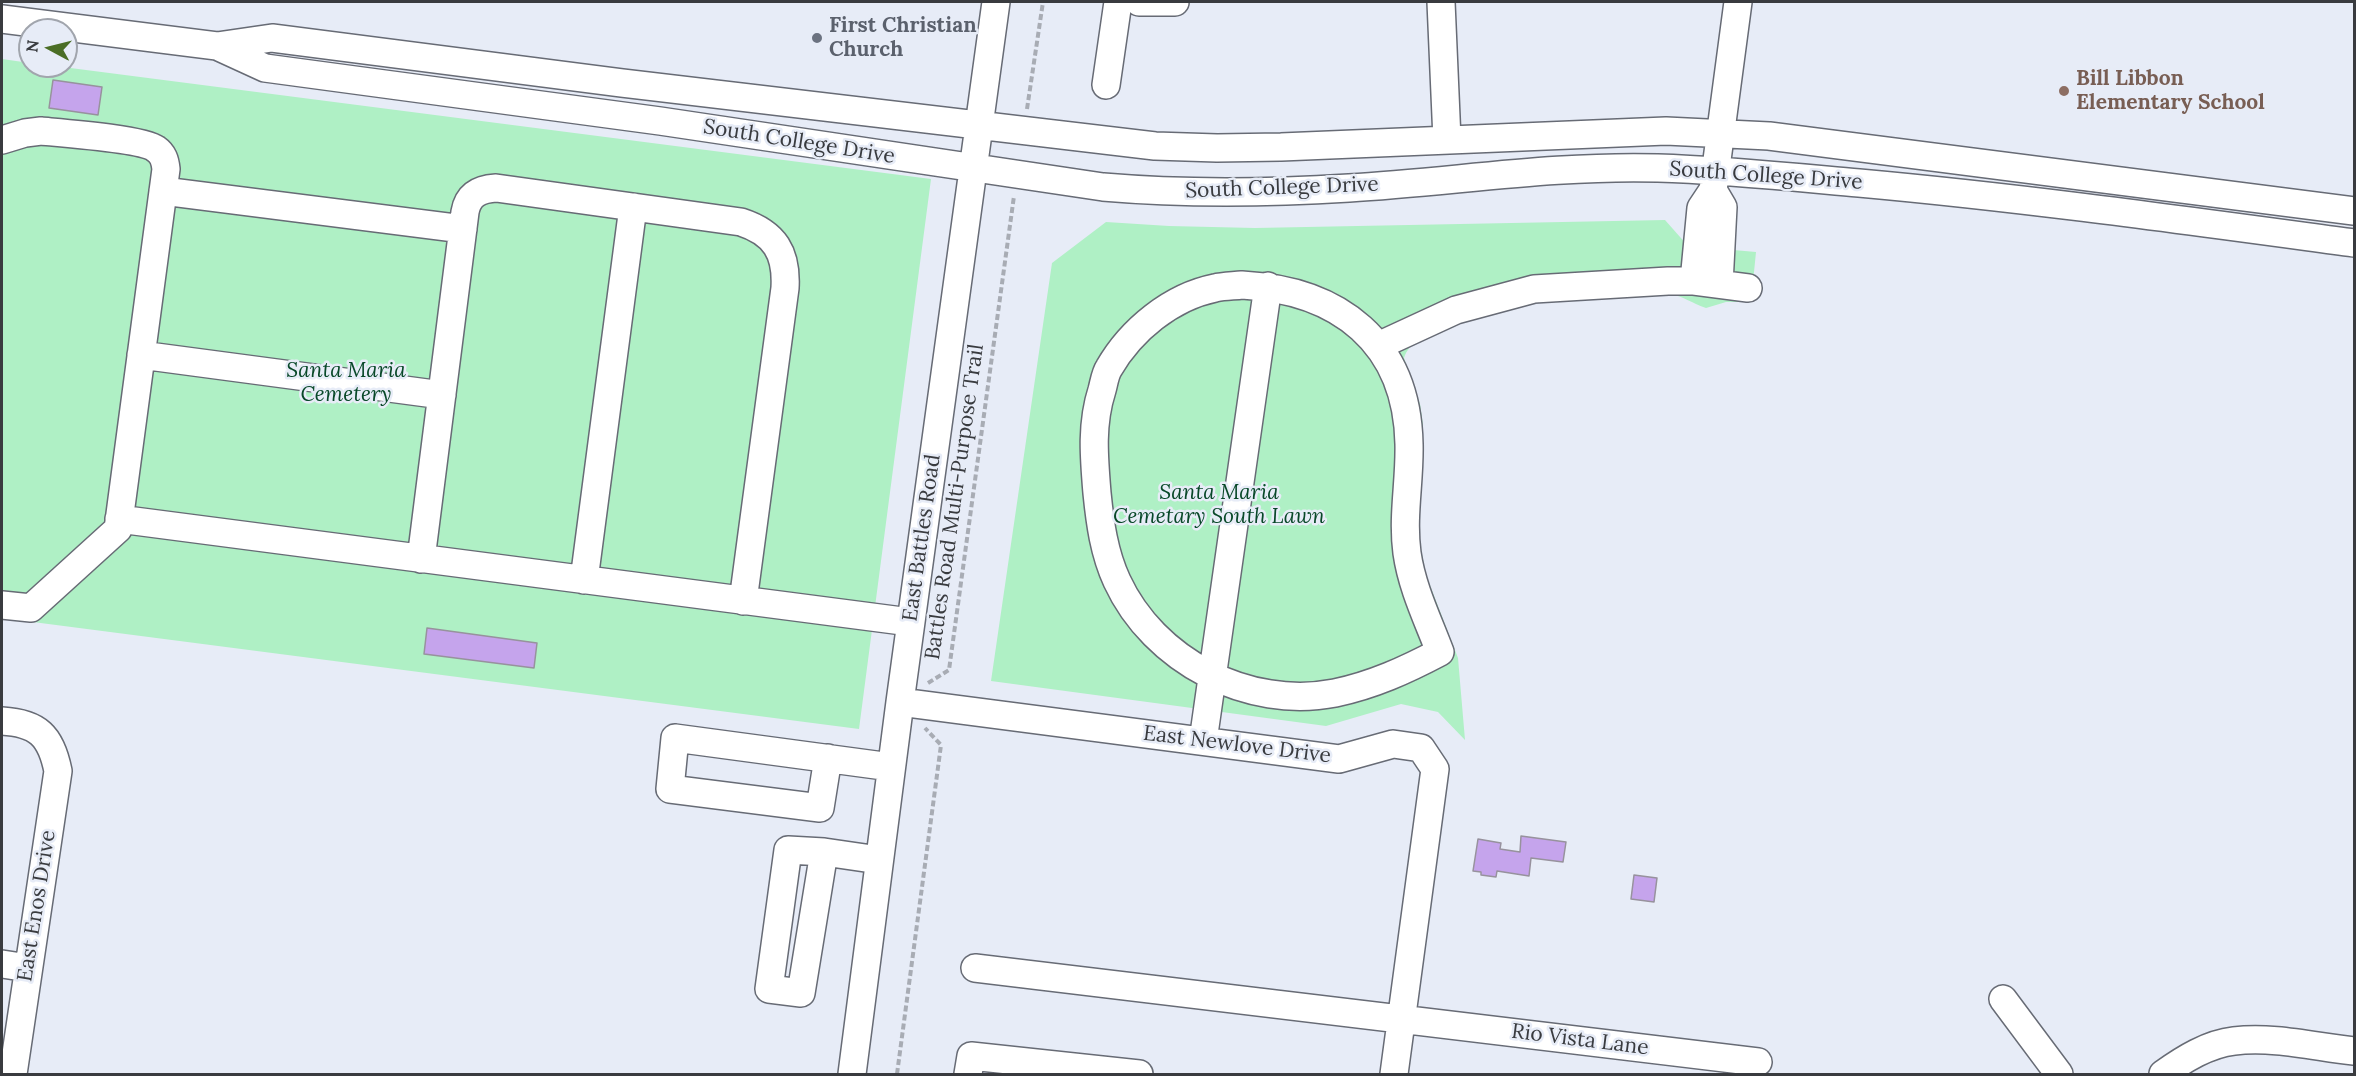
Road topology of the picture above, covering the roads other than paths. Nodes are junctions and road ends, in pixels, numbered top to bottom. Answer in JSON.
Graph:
{"nodes":[{"id":1,"x":996,"y":2,"type":"edge"},
{"id":2,"x":1118,"y":2,"type":"edge"},
{"id":3,"x":1139,"y":2,"type":"edge"},
{"id":4,"x":1175,"y":2,"type":"edge"},
{"id":5,"x":1441,"y":2,"type":"edge"},
{"id":6,"x":1738,"y":2,"type":"edge"},
{"id":7,"x":2,"y":19,"type":"edge"},
{"id":8,"x":217,"y":46,"type":"junction"},
{"id":9,"x":1106,"y":84,"type":"dead end"},
{"id":10,"x":979,"y":124,"type":"junction"},
{"id":11,"x":1722,"y":133,"type":"junction"},
{"id":12,"x":2,"y":140,"type":"edge"},
{"id":13,"x":1447,"y":140,"type":"junction"},
{"id":14,"x":973,"y":168,"type":"junction"},
{"id":15,"x":1715,"y":181,"type":"junction"},
{"id":16,"x":163,"y":191,"type":"junction"},
{"id":17,"x":633,"y":207,"type":"junction"},
{"id":18,"x":2355,"y":211,"type":"edge"},
{"id":19,"x":463,"y":229,"type":"junction"},
{"id":20,"x":2355,"y":243,"type":"edge"},
{"id":21,"x":1707,"y":283,"type":"junction"},
{"id":22,"x":1268,"y":286,"type":"junction"},
{"id":23,"x":1748,"y":288,"type":"dead end"},
{"id":24,"x":1378,"y":346,"type":"junction"},
{"id":25,"x":141,"y":355,"type":"junction"},
{"id":26,"x":442,"y":395,"type":"junction"},
{"id":27,"x":119,"y":519,"type":"junction"},
{"id":28,"x":422,"y":559,"type":"junction"},
{"id":29,"x":584,"y":580,"type":"junction"},
{"id":30,"x":743,"y":601,"type":"junction"},
{"id":31,"x":2,"y":605,"type":"edge"},
{"id":32,"x":910,"y":622,"type":"junction"},
{"id":33,"x":1212,"y":678,"type":"junction"},
{"id":34,"x":900,"y":702,"type":"junction"},
{"id":35,"x":2,"y":721,"type":"edge"},
{"id":36,"x":1203,"y":741,"type":"junction"},
{"id":37,"x":828,"y":758,"type":"junction"},
{"id":38,"x":891,"y":767,"type":"junction"},
{"id":39,"x":824,"y":852,"type":"junction"},
{"id":40,"x":879,"y":860,"type":"junction"},
{"id":41,"x":14,"y":966,"type":"edge"},
{"id":42,"x":975,"y":968,"type":"dead end"},
{"id":43,"x":2003,"y":999,"type":"dead end"},
{"id":44,"x":1402,"y":1018,"type":"junction"},
{"id":45,"x":2355,"y":1051,"type":"edge"},
{"id":46,"x":1758,"y":1062,"type":"dead end"},
{"id":47,"x":969,"y":1065,"type":"edge"},
{"id":48,"x":13,"y":1074,"type":"edge"},
{"id":49,"x":852,"y":1074,"type":"edge"},
{"id":50,"x":1139,"y":1074,"type":"edge"},
{"id":51,"x":1394,"y":1074,"type":"edge"},
{"id":52,"x":2059,"y":1074,"type":"edge"},
{"id":53,"x":2163,"y":1074,"type":"edge"}],
"edges":[{"from":1,"to":10,"type":"street","name":"East Battles Road"},
{"from":2,"to":9,"type":"street"},
{"from":3,"to":4,"type":"street"},
{"from":5,"to":13,"type":"street"},
{"from":6,"to":11,"type":"street"},
{"from":7,"to":8,"type":"street","name":"South College Drive"},
{"from":8,"to":10,"type":"street","name":"South College Drive"},
{"from":8,"to":14,"type":"street","name":"South College Drive"},
{"from":10,"to":13,"type":"street","name":"South College Drive"},
{"from":10,"to":14,"type":"street","name":"East Battles Road"},
{"from":11,"to":13,"type":"street","name":"South College Drive"},
{"from":11,"to":15,"type":"street"},
{"from":11,"to":18,"type":"street","name":"South College Drive"},
{"from":12,"to":16,"type":"street"},
{"from":14,"to":15,"type":"street","name":"South College Drive"},
{"from":14,"to":32,"type":"street","name":"East Battles Road"},
{"from":15,"to":20,"type":"street","name":"South College Drive"},
{"from":15,"to":21,"type":"street"},
{"from":16,"to":19,"type":"street"},
{"from":16,"to":25,"type":"street"},
{"from":17,"to":19,"type":"street"},
{"from":17,"to":29,"type":"street"},
{"from":17,"to":30,"type":"street"},
{"from":19,"to":26,"type":"street"},
{"from":21,"to":23,"type":"street"},
{"from":21,"to":24,"type":"street"},
{"from":22,"to":24,"type":"street"},
{"from":22,"to":33,"type":"street"},
{"from":22,"to":33,"type":"street"},
{"from":24,"to":33,"type":"street"},
{"from":25,"to":26,"type":"street"},
{"from":25,"to":27,"type":"street"},
{"from":26,"to":28,"type":"street"},
{"from":27,"to":28,"type":"street"},
{"from":27,"to":31,"type":"street"},
{"from":28,"to":29,"type":"street"},
{"from":29,"to":30,"type":"street"},
{"from":30,"to":32,"type":"street"},
{"from":32,"to":34,"type":"street","name":"East Battles Road"},
{"from":33,"to":36,"type":"street"},
{"from":34,"to":36,"type":"street","name":"East Newlove Drive"},
{"from":34,"to":38,"type":"street","name":"East Battles Road"},
{"from":35,"to":41,"type":"street","name":"East Enos Drive"},
{"from":36,"to":44,"type":"street","name":"East Newlove Drive"},
{"from":37,"to":37,"type":"street"},
{"from":37,"to":38,"type":"street"},
{"from":38,"to":40,"type":"street","name":"East Battles Road"},
{"from":39,"to":39,"type":"street"},
{"from":39,"to":40,"type":"street"},
{"from":40,"to":49,"type":"street","name":"East Battles Road"},
{"from":41,"to":48,"type":"street","name":"East Enos Drive"},
{"from":42,"to":44,"type":"street","name":"Rio Vista Lane"},
{"from":43,"to":52,"type":"street"},
{"from":44,"to":46,"type":"street","name":"Rio Vista Lane"},
{"from":44,"to":51,"type":"street","name":"East Newlove Drive"},
{"from":45,"to":53,"type":"street"},
{"from":47,"to":50,"type":"street"}]}
